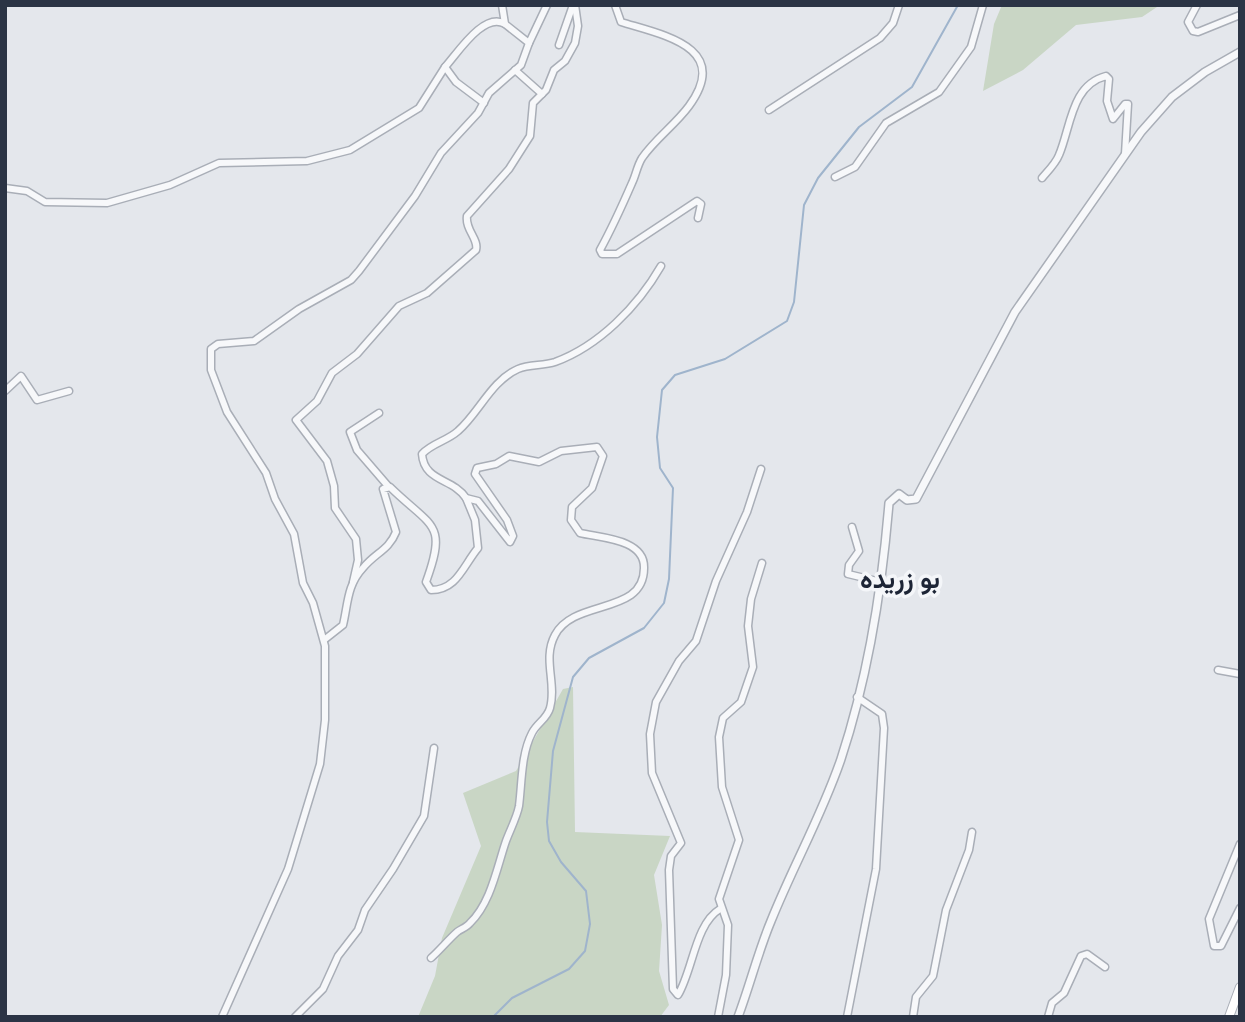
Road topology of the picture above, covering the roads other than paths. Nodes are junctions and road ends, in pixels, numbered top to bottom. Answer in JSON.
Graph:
{"nodes":[{"id":1,"x":502,"y":5,"type":"edge"},
{"id":2,"x":547,"y":5,"type":"edge"},
{"id":3,"x":574,"y":5,"type":"edge"},
{"id":4,"x":615,"y":5,"type":"edge"},
{"id":5,"x":899,"y":5,"type":"edge"},
{"id":6,"x":983,"y":5,"type":"edge"},
{"id":7,"x":1197,"y":5,"type":"edge"},
{"id":8,"x":1240,"y":15,"type":"edge"},
{"id":9,"x":505,"y":24,"type":"junction"},
{"id":10,"x":529,"y":43,"type":"junction"},
{"id":11,"x":559,"y":45,"type":"dead end"},
{"id":12,"x":1240,"y":52,"type":"edge"},
{"id":13,"x":445,"y":67,"type":"junction"},
{"id":14,"x":515,"y":70,"type":"junction"},
{"id":15,"x":542,"y":94,"type":"junction"},
{"id":16,"x":484,"y":103,"type":"junction"},
{"id":17,"x":769,"y":110,"type":"dead end"},
{"id":18,"x":1125,"y":156,"type":"junction"},
{"id":19,"x":835,"y":177,"type":"dead end"},
{"id":20,"x":1042,"y":178,"type":"dead end"},
{"id":21,"x":5,"y":188,"type":"edge"},
{"id":22,"x":698,"y":218,"type":"dead end"},
{"id":23,"x":661,"y":266,"type":"dead end"},
{"id":24,"x":5,"y":391,"type":"edge"},
{"id":25,"x":69,"y":391,"type":"dead end"},
{"id":26,"x":379,"y":413,"type":"dead end"},
{"id":27,"x":761,"y":469,"type":"dead end"},
{"id":28,"x":388,"y":486,"type":"junction"},
{"id":29,"x":466,"y":498,"type":"junction"},
{"id":30,"x":852,"y":527,"type":"dead end"},
{"id":31,"x":762,"y":563,"type":"dead end"},
{"id":32,"x":353,"y":582,"type":"junction"},
{"id":33,"x":881,"y":582,"type":"junction"},
{"id":34,"x":324,"y":640,"type":"junction"},
{"id":35,"x":1218,"y":670,"type":"dead end"},
{"id":36,"x":1240,"y":674,"type":"edge"},
{"id":37,"x":857,"y":697,"type":"junction"},
{"id":38,"x":434,"y":748,"type":"dead end"},
{"id":39,"x":972,"y":832,"type":"dead end"},
{"id":40,"x":1239,"y":846,"type":"edge"},
{"id":41,"x":720,"y":908,"type":"junction"},
{"id":42,"x":1240,"y":908,"type":"edge"},
{"id":43,"x":430,"y":958,"type":"dead end"},
{"id":44,"x":1105,"y":967,"type":"dead end"},
{"id":45,"x":1240,"y":987,"type":"edge"},
{"id":46,"x":222,"y":1017,"type":"edge"},
{"id":47,"x":295,"y":1017,"type":"edge"},
{"id":48,"x":718,"y":1017,"type":"edge"},
{"id":49,"x":738,"y":1017,"type":"edge"},
{"id":50,"x":847,"y":1017,"type":"edge"},
{"id":51,"x":913,"y":1017,"type":"edge"},
{"id":52,"x":1048,"y":1017,"type":"edge"},
{"id":53,"x":1228,"y":1017,"type":"edge"}],
"edges":[{"from":1,"to":9,"type":"street"},
{"from":2,"to":10,"type":"street"},
{"from":3,"to":11,"type":"street"},
{"from":3,"to":15,"type":"street"},
{"from":4,"to":22,"type":"street"},
{"from":5,"to":17,"type":"street"},
{"from":6,"to":19,"type":"street"},
{"from":7,"to":8,"type":"street"},
{"from":9,"to":10,"type":"street"},
{"from":9,"to":13,"type":"street"},
{"from":10,"to":14,"type":"street"},
{"from":12,"to":18,"type":"street"},
{"from":13,"to":16,"type":"street"},
{"from":13,"to":21,"type":"street"},
{"from":14,"to":15,"type":"street"},
{"from":14,"to":16,"type":"street"},
{"from":15,"to":32,"type":"street"},
{"from":16,"to":34,"type":"street"},
{"from":18,"to":20,"type":"street"},
{"from":18,"to":33,"type":"street"},
{"from":23,"to":29,"type":"street"},
{"from":24,"to":25,"type":"street"},
{"from":26,"to":28,"type":"street"},
{"from":27,"to":41,"type":"street"},
{"from":28,"to":29,"type":"street"},
{"from":28,"to":32,"type":"street"},
{"from":29,"to":43,"type":"street"},
{"from":30,"to":33,"type":"street"},
{"from":31,"to":41,"type":"street"},
{"from":32,"to":34,"type":"street"},
{"from":33,"to":37,"type":"street"},
{"from":34,"to":46,"type":"street"},
{"from":35,"to":36,"type":"street"},
{"from":37,"to":49,"type":"street"},
{"from":37,"to":50,"type":"street"},
{"from":38,"to":47,"type":"street"},
{"from":39,"to":51,"type":"street"},
{"from":40,"to":42,"type":"street"},
{"from":41,"to":48,"type":"street"},
{"from":44,"to":52,"type":"street"},
{"from":45,"to":53,"type":"main road"}]}
